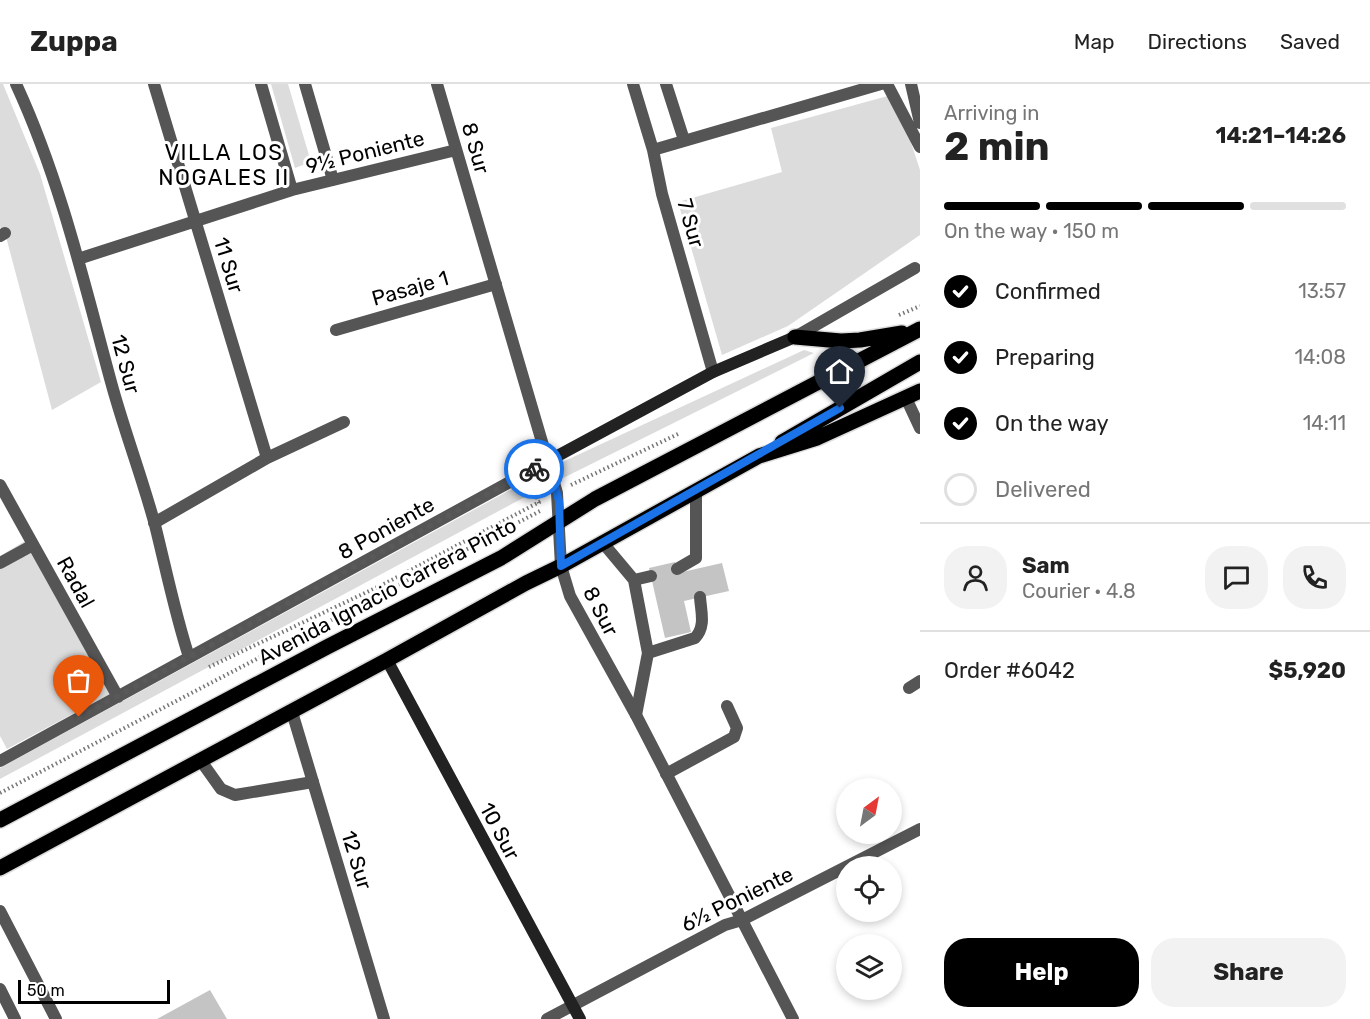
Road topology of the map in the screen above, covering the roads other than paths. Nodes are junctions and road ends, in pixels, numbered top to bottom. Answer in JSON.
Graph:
{"nodes":[{"id":1,"x":16,"y":84,"type":"edge"},
{"id":2,"x":154,"y":84,"type":"edge"},
{"id":3,"x":261,"y":84,"type":"edge"},
{"id":4,"x":305,"y":84,"type":"edge"},
{"id":5,"x":437,"y":84,"type":"edge"},
{"id":6,"x":633,"y":84,"type":"edge"},
{"id":7,"x":666,"y":84,"type":"edge"},
{"id":8,"x":881,"y":84,"type":"edge"},
{"id":9,"x":887,"y":84,"type":"edge"},
{"id":10,"x":910,"y":84,"type":"edge"},
{"id":11,"x":920,"y":123,"type":"edge"},
{"id":12,"x":684,"y":141,"type":"junction"},
{"id":13,"x":920,"y":147,"type":"edge"},
{"id":14,"x":456,"y":150,"type":"junction"},
{"id":15,"x":653,"y":150,"type":"junction"},
{"id":16,"x":333,"y":180,"type":"junction"},
{"id":17,"x":292,"y":190,"type":"junction"},
{"id":18,"x":195,"y":221,"type":"junction"},
{"id":19,"x":78,"y":259,"type":"junction"},
{"id":20,"x":915,"y":268,"type":"dead end"},
{"id":21,"x":496,"y":284,"type":"junction"},
{"id":22,"x":918,"y":329,"type":"edge"},
{"id":23,"x":336,"y":330,"type":"dead end"},
{"id":24,"x":795,"y":337,"type":"junction"},
{"id":25,"x":920,"y":362,"type":"edge"},
{"id":26,"x":713,"y":372,"type":"junction"},
{"id":27,"x":920,"y":391,"type":"edge"},
{"id":28,"x":906,"y":398,"type":"junction"},
{"id":29,"x":344,"y":422,"type":"dead end"},
{"id":30,"x":920,"y":428,"type":"edge"},
{"id":31,"x":759,"y":456,"type":"junction"},
{"id":32,"x":267,"y":458,"type":"junction"},
{"id":33,"x":548,"y":461,"type":"junction"},
{"id":34,"x":0,"y":485,"type":"edge"},
{"id":35,"x":696,"y":491,"type":"junction"},
{"id":36,"x":559,"y":520,"type":"junction"},
{"id":37,"x":154,"y":523,"type":"junction"},
{"id":38,"x":603,"y":543,"type":"junction"},
{"id":39,"x":33,"y":545,"type":"junction"},
{"id":40,"x":0,"y":563,"type":"edge"},
{"id":41,"x":561,"y":566,"type":"junction"},
{"id":42,"x":677,"y":569,"type":"dead end"},
{"id":43,"x":651,"y":576,"type":"dead end"},
{"id":44,"x":634,"y":580,"type":"junction"},
{"id":45,"x":700,"y":597,"type":"dead end"},
{"id":46,"x":648,"y":653,"type":"junction"},
{"id":47,"x":189,"y":657,"type":"junction"},
{"id":48,"x":387,"y":660,"type":"junction"},
{"id":49,"x":118,"y":697,"type":"junction"},
{"id":50,"x":727,"y":706,"type":"dead end"},
{"id":51,"x":292,"y":712,"type":"junction"},
{"id":52,"x":636,"y":715,"type":"junction"},
{"id":53,"x":1,"y":757,"type":"edge"},
{"id":54,"x":201,"y":761,"type":"junction"},
{"id":55,"x":666,"y":774,"type":"junction"},
{"id":56,"x":313,"y":782,"type":"junction"},
{"id":57,"x":0,"y":820,"type":"edge"},
{"id":58,"x":919,"y":832,"type":"edge"},
{"id":59,"x":0,"y":868,"type":"edge"},
{"id":60,"x":0,"y":911,"type":"edge"},
{"id":61,"x":742,"y":920,"type":"junction"},
{"id":62,"x":0,"y":989,"type":"edge"},
{"id":63,"x":573,"y":1006,"type":"junction"},
{"id":64,"x":15,"y":1019,"type":"edge"},
{"id":65,"x":56,"y":1019,"type":"edge"},
{"id":66,"x":384,"y":1019,"type":"edge"},
{"id":67,"x":547,"y":1019,"type":"edge"},
{"id":68,"x":580,"y":1019,"type":"edge"},
{"id":69,"x":793,"y":1019,"type":"edge"}],
"edges":[{"from":1,"to":19,"type":"street","name":"12 Sur"},
{"from":2,"to":18,"type":"street","name":"11 Sur"},
{"from":3,"to":17,"type":"street"},
{"from":4,"to":16,"type":"street"},
{"from":5,"to":14,"type":"street","name":"8 Sur"},
{"from":6,"to":15,"type":"street","name":"7 Sur"},
{"from":7,"to":12,"type":"street"},
{"from":8,"to":12,"type":"street"},
{"from":9,"to":13,"type":"street"},
{"from":10,"to":11,"type":"street"},
{"from":12,"to":15,"type":"street"},
{"from":14,"to":16,"type":"street","name":"9½ Poniente"},
{"from":14,"to":21,"type":"street","name":"8 Sur"},
{"from":15,"to":26,"type":"street","name":"7 Sur"},
{"from":16,"to":17,"type":"street","name":"9½ Poniente"},
{"from":17,"to":18,"type":"street","name":"9½ Poniente"},
{"from":18,"to":19,"type":"street","name":"9½ Poniente"},
{"from":18,"to":32,"type":"street","name":"11 Sur"},
{"from":19,"to":37,"type":"street","name":"12 Sur"},
{"from":20,"to":24,"type":"street"},
{"from":21,"to":23,"type":"street","name":"Pasaje 1"},
{"from":21,"to":33,"type":"street","name":"8 Sur"},
{"from":22,"to":24,"type":"main road"},
{"from":22,"to":36,"type":"main road","name":"Avenida Ignacio Carrera Pinto"},
{"from":24,"to":26,"type":"street","name":"8 Poniente"},
{"from":25,"to":31,"type":"main road"},
{"from":26,"to":33,"type":"street","name":"8 Poniente"},
{"from":27,"to":28,"type":"main road"},
{"from":28,"to":30,"type":"street"},
{"from":28,"to":31,"type":"main road"},
{"from":29,"to":32,"type":"street"},
{"from":31,"to":35,"type":"main road"},
{"from":32,"to":37,"type":"street"},
{"from":33,"to":36,"type":"street","name":"8 Sur"},
{"from":33,"to":47,"type":"street","name":"8 Poniente"},
{"from":34,"to":39,"type":"street","name":"Radal"},
{"from":35,"to":38,"type":"main road"},
{"from":35,"to":42,"type":"street"},
{"from":36,"to":41,"type":"street","name":"8 Sur"},
{"from":36,"to":57,"type":"main road","name":"Avenida Ignacio Carrera Pinto"},
{"from":37,"to":47,"type":"street","name":"12 Sur"},
{"from":38,"to":41,"type":"main road"},
{"from":38,"to":44,"type":"street"},
{"from":39,"to":40,"type":"street"},
{"from":39,"to":49,"type":"street","name":"Radal"},
{"from":41,"to":48,"type":"main road"},
{"from":41,"to":52,"type":"street","name":"8 Sur"},
{"from":43,"to":44,"type":"street"},
{"from":44,"to":46,"type":"street"},
{"from":45,"to":46,"type":"street"},
{"from":46,"to":52,"type":"street"},
{"from":47,"to":49,"type":"street","name":"8 Poniente"},
{"from":48,"to":51,"type":"main road"},
{"from":48,"to":63,"type":"street","name":"10 Sur"},
{"from":49,"to":53,"type":"street","name":"8 Poniente"},
{"from":50,"to":55,"type":"street"},
{"from":51,"to":54,"type":"main road"},
{"from":51,"to":56,"type":"street","name":"12 Sur"},
{"from":52,"to":55,"type":"street","name":"8 Sur"},
{"from":54,"to":56,"type":"street"},
{"from":54,"to":59,"type":"main road"},
{"from":55,"to":61,"type":"street","name":"8 Sur"},
{"from":56,"to":66,"type":"street","name":"12 Sur"},
{"from":58,"to":61,"type":"street","name":"6½ Poniente"},
{"from":60,"to":65,"type":"street"},
{"from":61,"to":63,"type":"street","name":"6½ Poniente"},
{"from":61,"to":69,"type":"street","name":"8 Sur"},
{"from":62,"to":64,"type":"street"},
{"from":63,"to":67,"type":"street","name":"6½ Poniente"},
{"from":63,"to":68,"type":"street","name":"10 Sur"}]}
